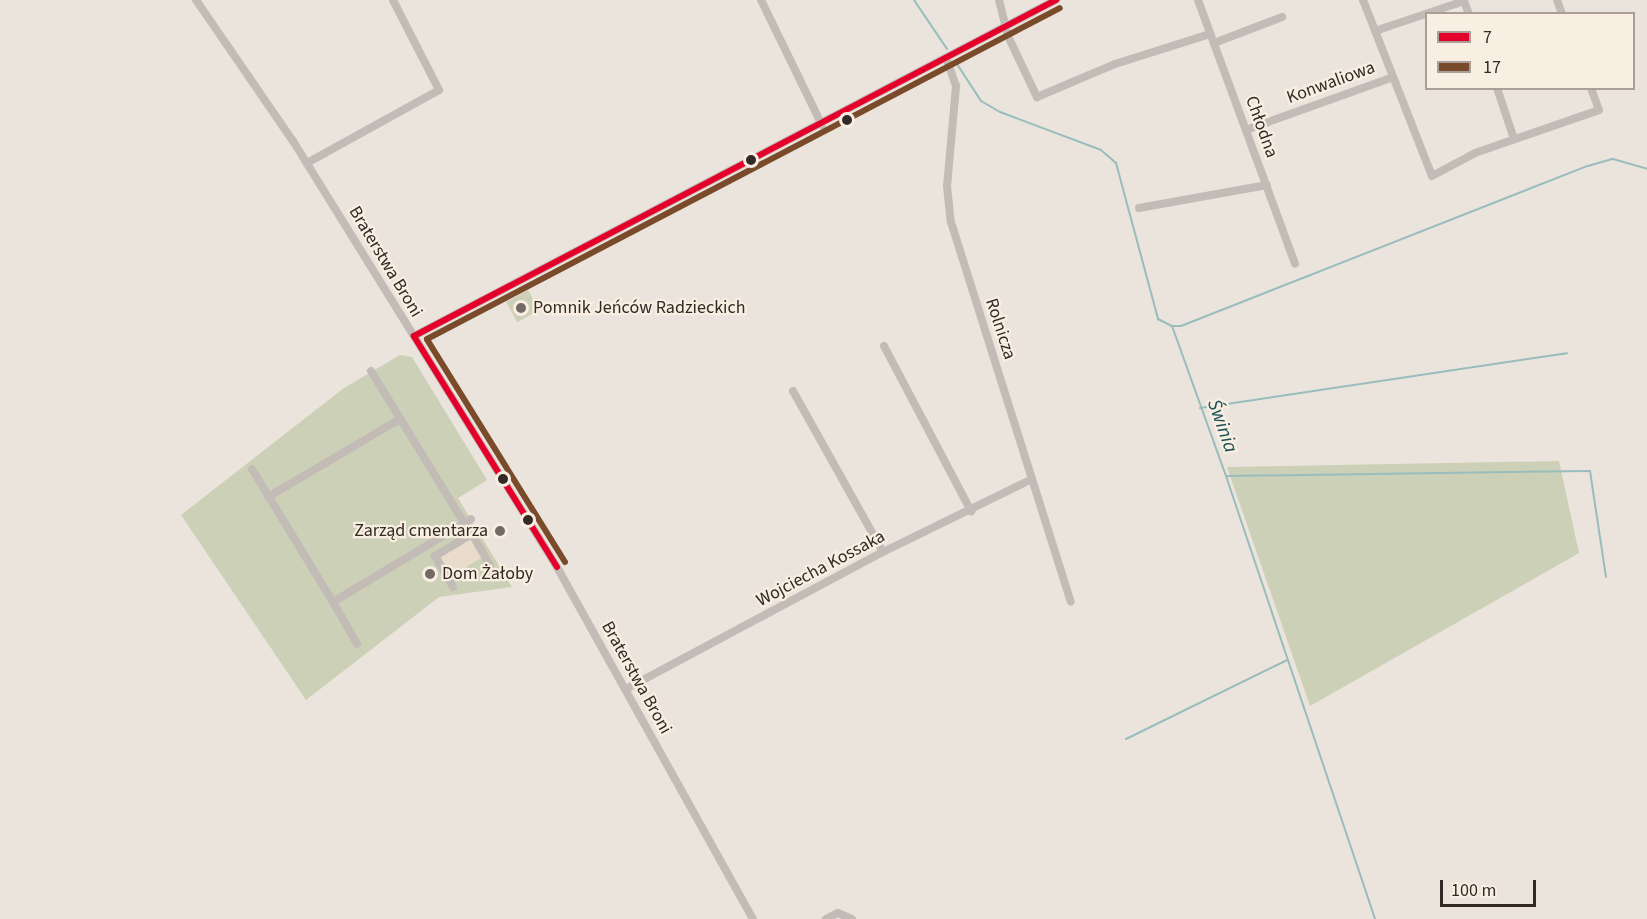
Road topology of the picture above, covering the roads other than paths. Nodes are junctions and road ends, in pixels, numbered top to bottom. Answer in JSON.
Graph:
{"nodes":[{"id":1,"x":196,"y":0,"type":"edge"},
{"id":2,"x":393,"y":0,"type":"edge"},
{"id":3,"x":761,"y":0,"type":"edge"},
{"id":4,"x":999,"y":0,"type":"edge"},
{"id":5,"x":1056,"y":0,"type":"edge"},
{"id":6,"x":1198,"y":0,"type":"edge"},
{"id":7,"x":1363,"y":0,"type":"edge"},
{"id":8,"x":1431,"y":12,"type":"edge"},
{"id":9,"x":1468,"y":12,"type":"edge"},
{"id":10,"x":1425,"y":14,"type":"edge"},
{"id":11,"x":1282,"y":17,"type":"dead end"},
{"id":12,"x":1006,"y":29,"type":"junction"},
{"id":13,"x":1375,"y":31,"type":"junction"},
{"id":14,"x":1210,"y":34,"type":"junction"},
{"id":15,"x":1214,"y":42,"type":"junction"},
{"id":16,"x":947,"y":60,"type":"junction"},
{"id":17,"x":1393,"y":76,"type":"junction"},
{"id":18,"x":1498,"y":90,"type":"edge"},
{"id":19,"x":1592,"y":90,"type":"edge"},
{"id":20,"x":822,"y":125,"type":"junction"},
{"id":21,"x":1246,"y":130,"type":"junction"},
{"id":22,"x":1514,"y":139,"type":"junction"},
{"id":23,"x":307,"y":163,"type":"junction"},
{"id":24,"x":1267,"y":185,"type":"junction"},
{"id":25,"x":1139,"y":208,"type":"dead end"},
{"id":26,"x":1295,"y":264,"type":"dead end"},
{"id":27,"x":414,"y":336,"type":"junction"},
{"id":28,"x":884,"y":346,"type":"dead end"},
{"id":29,"x":371,"y":371,"type":"dead end"},
{"id":30,"x":793,"y":391,"type":"dead end"},
{"id":31,"x":400,"y":419,"type":"junction"},
{"id":32,"x":252,"y":469,"type":"dead end"},
{"id":33,"x":1032,"y":479,"type":"junction"},
{"id":34,"x":268,"y":497,"type":"junction"},
{"id":35,"x":971,"y":511,"type":"junction"},
{"id":36,"x":467,"y":522,"type":"junction"},
{"id":37,"x":472,"y":534,"type":"junction"},
{"id":38,"x":428,"y":545,"type":"junction"},
{"id":39,"x":883,"y":552,"type":"junction"},
{"id":40,"x":435,"y":556,"type":"junction"},
{"id":41,"x":490,"y":565,"type":"dead end"},
{"id":42,"x":453,"y":587,"type":"dead end"},
{"id":43,"x":333,"y":602,"type":"junction"},
{"id":44,"x":1071,"y":602,"type":"dead end"},
{"id":45,"x":357,"y":644,"type":"dead end"},
{"id":46,"x":626,"y":689,"type":"junction"},
{"id":47,"x":753,"y":919,"type":"edge"},
{"id":48,"x":826,"y":919,"type":"edge"},
{"id":49,"x":852,"y":919,"type":"edge"}],
"edges":[{"from":1,"to":23,"type":"street","name":"Braterstwa Broni"},
{"from":2,"to":23,"type":"street"},
{"from":3,"to":20,"type":"street"},
{"from":4,"to":12,"type":"street"},
{"from":5,"to":12,"type":"street"},
{"from":6,"to":14,"type":"street","name":"Chłodna"},
{"from":7,"to":13,"type":"street"},
{"from":8,"to":9,"type":"street"},
{"from":10,"to":13,"type":"street"},
{"from":11,"to":15,"type":"street"},
{"from":12,"to":14,"type":"street"},
{"from":12,"to":16,"type":"street"},
{"from":13,"to":17,"type":"street"},
{"from":14,"to":15,"type":"street","name":"Chłodna"},
{"from":15,"to":21,"type":"street","name":"Chłodna"},
{"from":16,"to":20,"type":"street"},
{"from":16,"to":33,"type":"street","name":"Rolnicza"},
{"from":17,"to":21,"type":"street","name":"Konwaliowa"},
{"from":17,"to":22,"type":"street"},
{"from":18,"to":22,"type":"street"},
{"from":19,"to":22,"type":"street"},
{"from":20,"to":27,"type":"street"},
{"from":21,"to":24,"type":"street","name":"Chłodna"},
{"from":23,"to":27,"type":"street","name":"Braterstwa Broni"},
{"from":24,"to":25,"type":"street"},
{"from":24,"to":26,"type":"street","name":"Chłodna"},
{"from":27,"to":46,"type":"street","name":"Braterstwa Broni"},
{"from":28,"to":35,"type":"street"},
{"from":29,"to":31,"type":"street"},
{"from":30,"to":39,"type":"street"},
{"from":31,"to":34,"type":"street"},
{"from":31,"to":36,"type":"street"},
{"from":32,"to":34,"type":"street"},
{"from":33,"to":35,"type":"street","name":"Wojciecha Kossaka"},
{"from":33,"to":44,"type":"street","name":"Rolnicza"},
{"from":34,"to":43,"type":"street"},
{"from":35,"to":39,"type":"street","name":"Wojciecha Kossaka"},
{"from":36,"to":37,"type":"street"},
{"from":36,"to":38,"type":"street"},
{"from":37,"to":40,"type":"street"},
{"from":37,"to":41,"type":"street"},
{"from":38,"to":40,"type":"street"},
{"from":38,"to":43,"type":"street"},
{"from":39,"to":46,"type":"street","name":"Wojciecha Kossaka"},
{"from":40,"to":42,"type":"street"},
{"from":43,"to":45,"type":"street"},
{"from":46,"to":47,"type":"street","name":"Braterstwa Broni"},
{"from":48,"to":49,"type":"street"}]}
